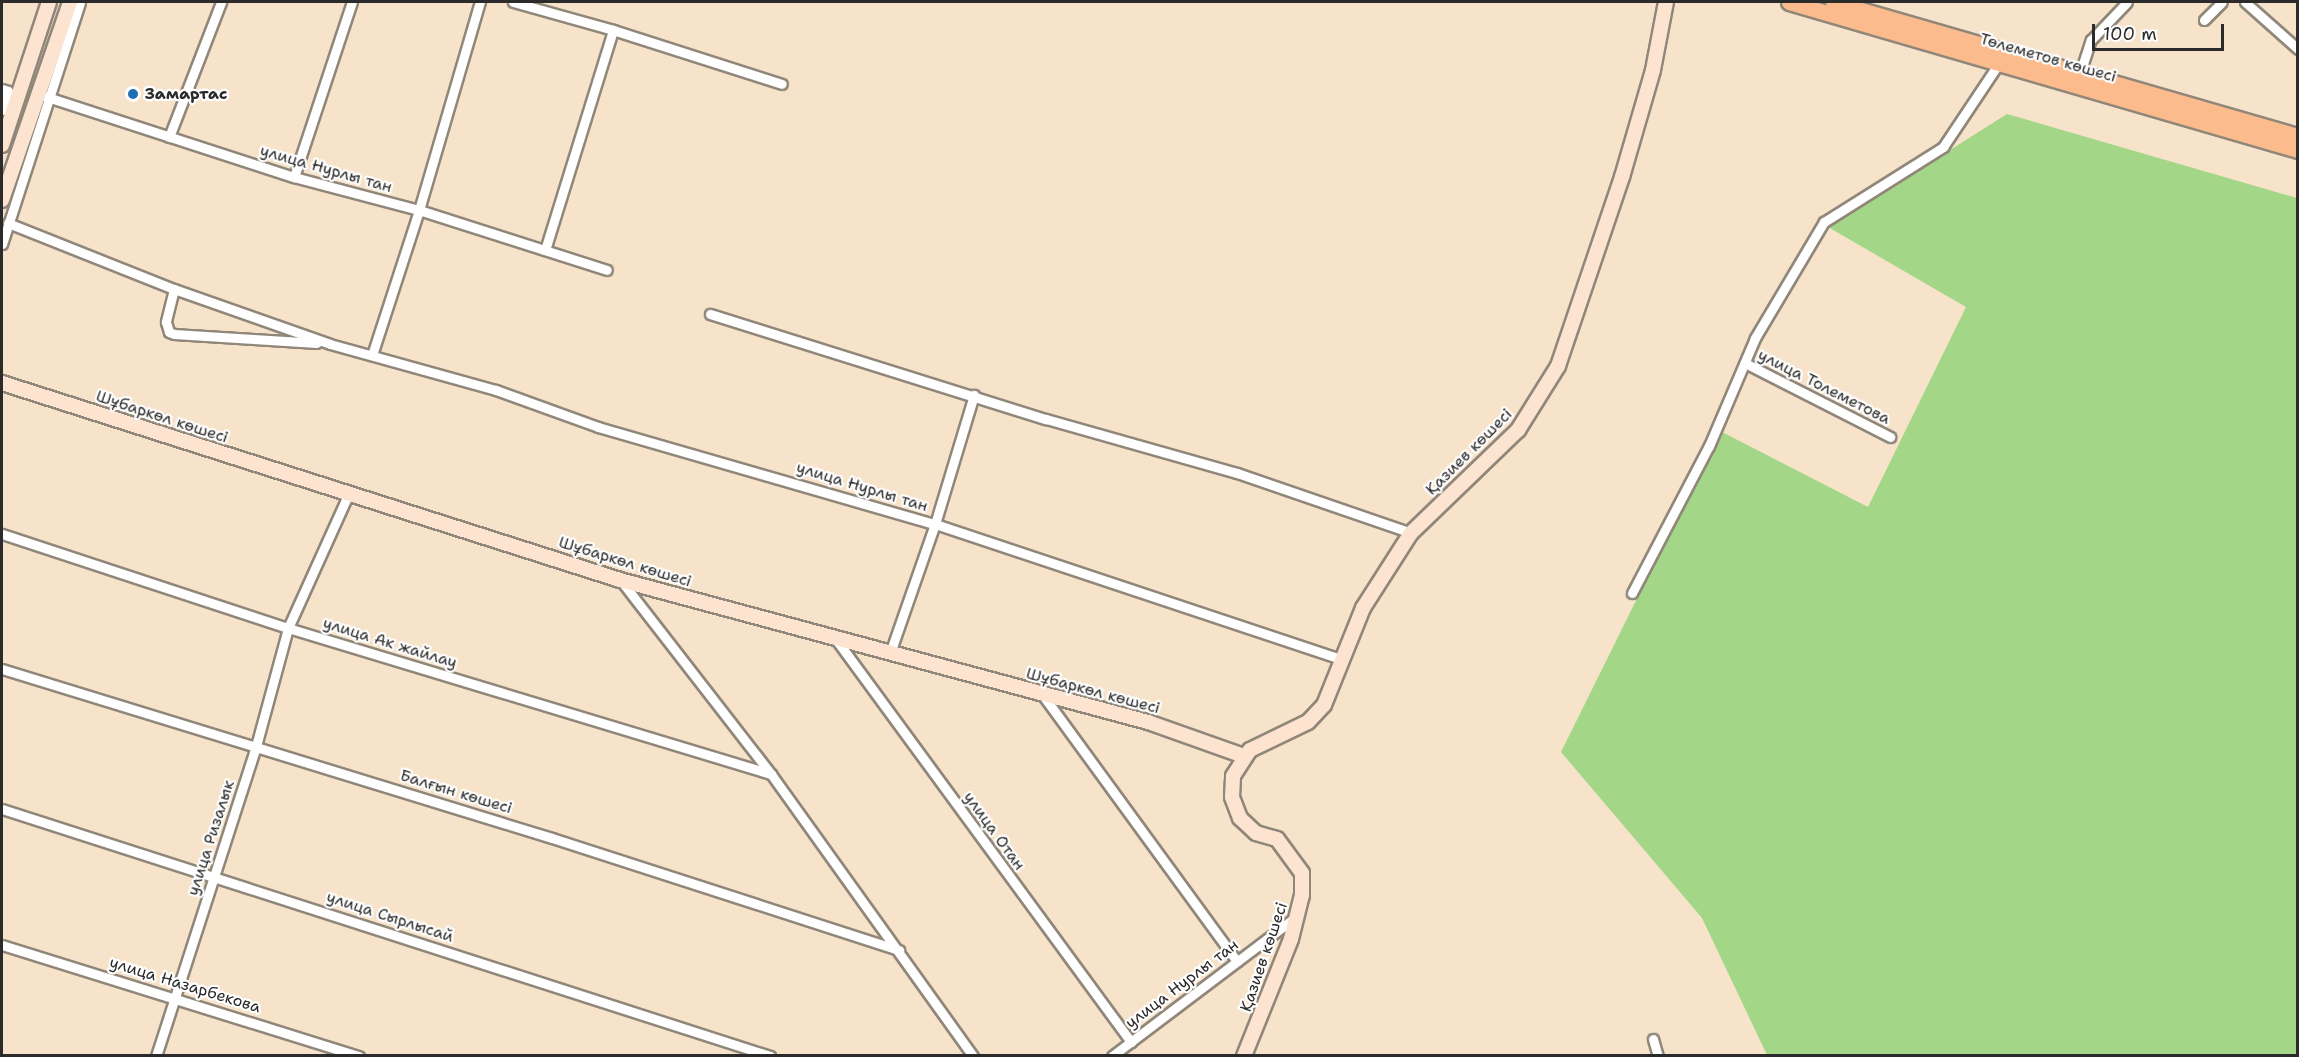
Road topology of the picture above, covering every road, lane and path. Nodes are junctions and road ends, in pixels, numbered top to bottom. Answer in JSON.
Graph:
{"nodes":[{"id":1,"x":49,"y":2,"type":"edge"},
{"id":2,"x":70,"y":2,"type":"edge"},
{"id":3,"x":80,"y":2,"type":"edge"},
{"id":4,"x":221,"y":2,"type":"edge"},
{"id":5,"x":352,"y":2,"type":"edge"},
{"id":6,"x":480,"y":2,"type":"edge"},
{"id":7,"x":513,"y":2,"type":"edge"},
{"id":8,"x":1666,"y":2,"type":"edge"},
{"id":9,"x":1789,"y":2,"type":"edge"},
{"id":10,"x":2127,"y":2,"type":"edge"},
{"id":11,"x":2222,"y":2,"type":"edge"},
{"id":12,"x":2245,"y":2,"type":"edge"},
{"id":13,"x":1836,"y":7,"type":"edge"},
{"id":14,"x":2204,"y":20,"type":"dead end"},
{"id":15,"x":613,"y":30,"type":"junction"},
{"id":16,"x":2298,"y":49,"type":"edge"},
{"id":17,"x":1999,"y":63,"type":"junction"},
{"id":18,"x":2080,"y":73,"type":"junction"},
{"id":19,"x":22,"y":80,"type":"junction"},
{"id":20,"x":782,"y":84,"type":"dead end"},
{"id":21,"x":5,"y":90,"type":"edge"},
{"id":22,"x":44,"y":96,"type":"junction"},
{"id":23,"x":2,"y":110,"type":"edge"},
{"id":24,"x":2298,"y":136,"type":"edge"},
{"id":25,"x":169,"y":137,"type":"junction"},
{"id":26,"x":2,"y":145,"type":"edge"},
{"id":27,"x":2298,"y":150,"type":"edge"},
{"id":28,"x":294,"y":177,"type":"junction"},
{"id":29,"x":2,"y":200,"type":"edge"},
{"id":30,"x":419,"y":210,"type":"junction"},
{"id":31,"x":8,"y":223,"type":"junction"},
{"id":32,"x":2,"y":243,"type":"edge"},
{"id":33,"x":545,"y":250,"type":"junction"},
{"id":34,"x":607,"y":270,"type":"dead end"},
{"id":35,"x":174,"y":289,"type":"junction"},
{"id":36,"x":710,"y":314,"type":"dead end"},
{"id":37,"x":330,"y":344,"type":"junction"},
{"id":38,"x":372,"y":355,"type":"junction"},
{"id":39,"x":1745,"y":363,"type":"junction"},
{"id":40,"x":2,"y":383,"type":"edge"},
{"id":41,"x":974,"y":395,"type":"junction"},
{"id":42,"x":1890,"y":437,"type":"dead end"},
{"id":43,"x":349,"y":493,"type":"junction"},
{"id":44,"x":935,"y":524,"type":"junction"},
{"id":45,"x":1411,"y":533,"type":"junction"},
{"id":46,"x":2,"y":534,"type":"edge"},
{"id":47,"x":620,"y":580,"type":"junction"},
{"id":48,"x":1632,"y":593,"type":"dead end"},
{"id":49,"x":288,"y":628,"type":"junction"},
{"id":50,"x":835,"y":638,"type":"junction"},
{"id":51,"x":890,"y":653,"type":"junction"},
{"id":52,"x":1340,"y":659,"type":"junction"},
{"id":53,"x":2,"y":669,"type":"edge"},
{"id":54,"x":1042,"y":694,"type":"junction"},
{"id":55,"x":256,"y":746,"type":"junction"},
{"id":56,"x":1244,"y":756,"type":"junction"},
{"id":57,"x":771,"y":774,"type":"junction"},
{"id":58,"x":2,"y":809,"type":"edge"},
{"id":59,"x":214,"y":876,"type":"junction"},
{"id":60,"x":1298,"y":916,"type":"junction"},
{"id":61,"x":2,"y":945,"type":"edge"},
{"id":62,"x":899,"y":950,"type":"junction"},
{"id":63,"x":1237,"y":961,"type":"junction"},
{"id":64,"x":172,"y":996,"type":"junction"},
{"id":65,"x":1653,"y":1039,"type":"dead end"},
{"id":66,"x":1131,"y":1042,"type":"junction"},
{"id":67,"x":156,"y":1056,"type":"edge"},
{"id":68,"x":359,"y":1056,"type":"edge"},
{"id":69,"x":770,"y":1056,"type":"edge"},
{"id":70,"x":973,"y":1056,"type":"edge"},
{"id":71,"x":1112,"y":1056,"type":"edge"},
{"id":72,"x":1244,"y":1056,"type":"edge"},
{"id":73,"x":1658,"y":1056,"type":"edge"}],
"edges":[{"from":1,"to":19,"type":"street"},
{"from":2,"to":22,"type":"street"},
{"from":3,"to":22,"type":"street"},
{"from":4,"to":25,"type":"street"},
{"from":5,"to":28,"type":"street"},
{"from":6,"to":30,"type":"street"},
{"from":7,"to":15,"type":"street"},
{"from":8,"to":45,"type":"street","name":"Қазиев көшесі"},
{"from":9,"to":13,"type":"main road","name":"Төлеметов көшесі"},
{"from":10,"to":18,"type":"street"},
{"from":11,"to":14,"type":"street"},
{"from":12,"to":16,"type":"street"},
{"from":13,"to":17,"type":"main road","name":"Төлеметов көшесі"},
{"from":13,"to":18,"type":"main road","name":"Төлеметов көшесі"},
{"from":15,"to":20,"type":"street"},
{"from":15,"to":33,"type":"street"},
{"from":17,"to":27,"type":"main road","name":"Төлеметов көшесі"},
{"from":17,"to":39,"type":"street"},
{"from":18,"to":24,"type":"main road","name":"Төлеметов көшесі"},
{"from":19,"to":21,"type":"street"},
{"from":19,"to":26,"type":"street"},
{"from":21,"to":23,"type":"street"},
{"from":22,"to":25,"type":"street","name":"улица Нурлы тан"},
{"from":22,"to":29,"type":"street"},
{"from":22,"to":31,"type":"street"},
{"from":25,"to":28,"type":"street","name":"улица Нурлы тан"},
{"from":28,"to":30,"type":"street","name":"улица Нурлы тан"},
{"from":30,"to":33,"type":"street","name":"улица Нурлы тан"},
{"from":30,"to":38,"type":"street"},
{"from":31,"to":32,"type":"street"},
{"from":31,"to":35,"type":"street"},
{"from":33,"to":34,"type":"street","name":"улица Нурлы тан"},
{"from":35,"to":37,"type":"street"},
{"from":35,"to":37,"type":"street"},
{"from":36,"to":41,"type":"street"},
{"from":37,"to":38,"type":"street","name":"улица Нурлы тан"},
{"from":38,"to":44,"type":"street","name":"улица Нурлы тан"},
{"from":39,"to":42,"type":"street","name":"улица Толеметова"},
{"from":39,"to":48,"type":"street"},
{"from":40,"to":43,"type":"street","name":"Шұбаркөл көшесі"},
{"from":41,"to":44,"type":"street"},
{"from":41,"to":45,"type":"street"},
{"from":43,"to":47,"type":"street","name":"Шұбаркөл көшесі"},
{"from":43,"to":49,"type":"street","name":"улица Ризалык"},
{"from":44,"to":51,"type":"street"},
{"from":44,"to":52,"type":"street","name":"улица Нурлы тан"},
{"from":45,"to":52,"type":"street","name":"Қазиев көшесі"},
{"from":46,"to":49,"type":"street","name":"улица Ак жайлау"},
{"from":47,"to":50,"type":"street","name":"Шұбаркөл көшесі"},
{"from":47,"to":57,"type":"street"},
{"from":49,"to":55,"type":"street","name":"улица Ризалык"},
{"from":49,"to":57,"type":"street","name":"улица Ак жайлау"},
{"from":50,"to":51,"type":"street","name":"Шұбаркөл көшесі"},
{"from":50,"to":66,"type":"street","name":"улица Отан"},
{"from":51,"to":54,"type":"street","name":"Шұбаркөл көшесі"},
{"from":52,"to":56,"type":"street","name":"Қазиев көшесі"},
{"from":53,"to":55,"type":"street","name":"Балғын көшесі"},
{"from":54,"to":56,"type":"street","name":"Шұбаркөл көшесі"},
{"from":54,"to":63,"type":"street"},
{"from":55,"to":59,"type":"street","name":"улица Ризалык"},
{"from":55,"to":62,"type":"street","name":"Балғын көшесі"},
{"from":56,"to":60,"type":"street","name":"Қазиев көшесі"},
{"from":57,"to":62,"type":"street"},
{"from":58,"to":59,"type":"street","name":"улица Сырлысай"},
{"from":59,"to":64,"type":"street","name":"улица Ризалык"},
{"from":59,"to":69,"type":"street","name":"улица Сырлысай"},
{"from":60,"to":63,"type":"street","name":"улица Нурлы тан"},
{"from":60,"to":72,"type":"street","name":"Қазиев көшесі"},
{"from":61,"to":64,"type":"street","name":"улица Назарбекова"},
{"from":62,"to":70,"type":"street"},
{"from":63,"to":66,"type":"street","name":"улица Нурлы тан"},
{"from":64,"to":67,"type":"street","name":"улица Ризалык"},
{"from":64,"to":68,"type":"street","name":"улица Назарбекова"},
{"from":65,"to":73,"type":"street"},
{"from":66,"to":71,"type":"street","name":"улица Нурлы тан"}]}
